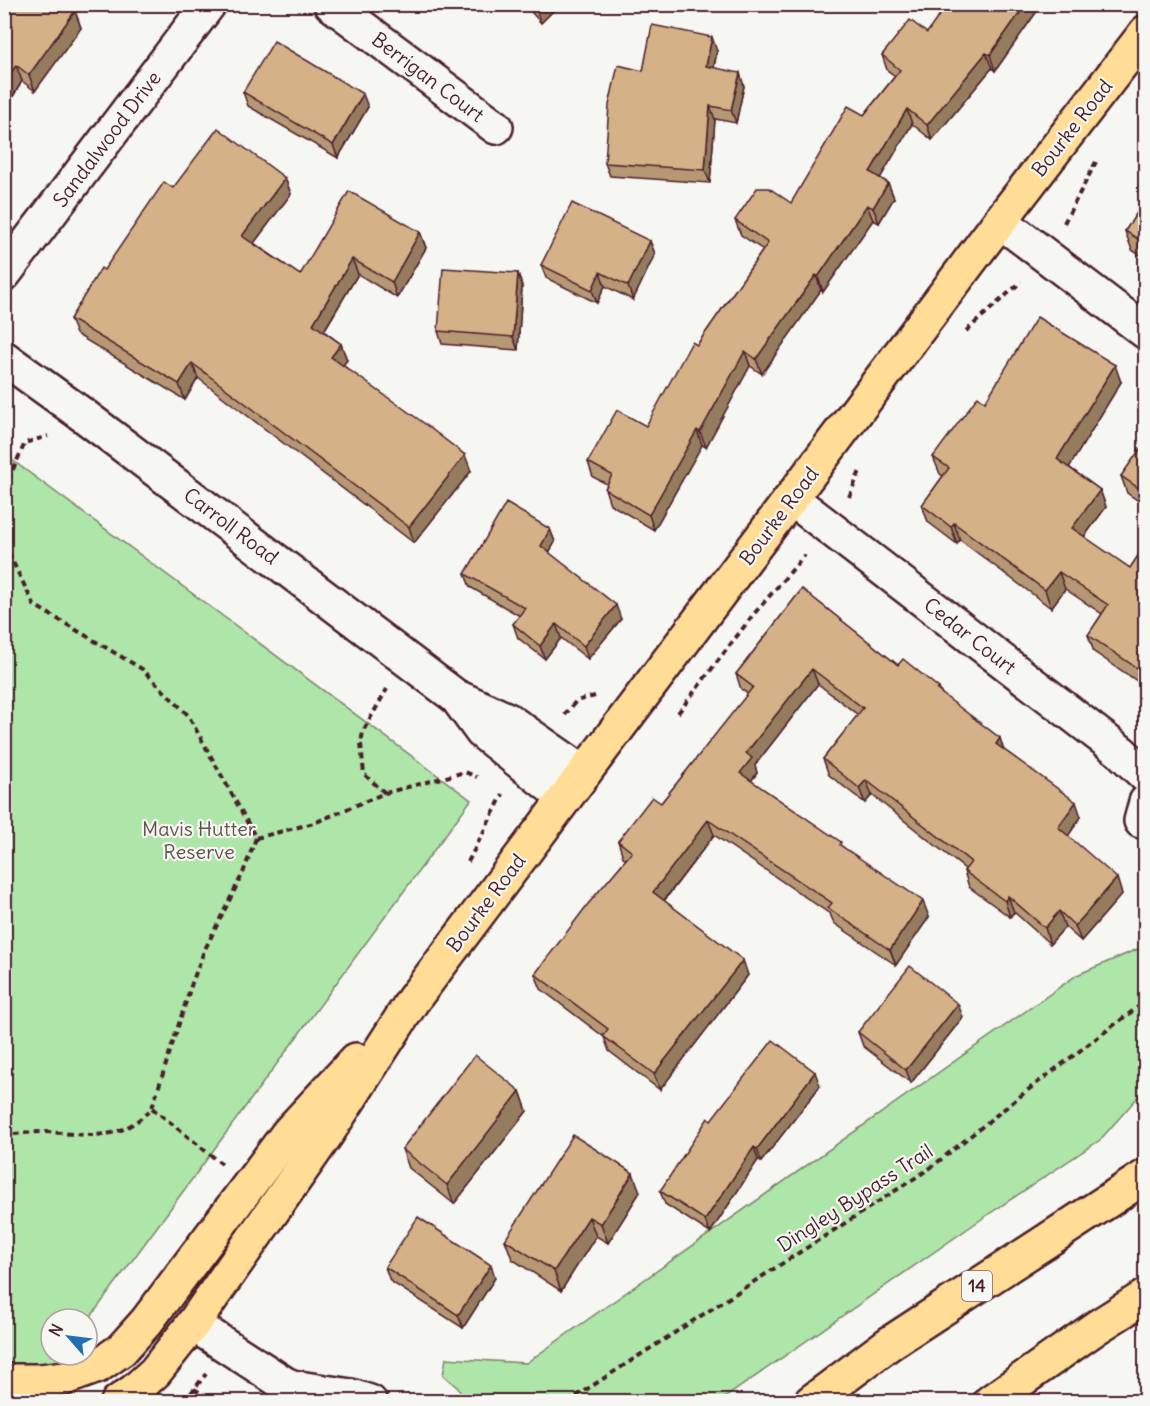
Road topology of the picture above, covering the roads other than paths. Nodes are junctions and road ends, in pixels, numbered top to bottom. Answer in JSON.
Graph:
{"nodes":[{"id":1,"x":209,"y":4,"type":"edge"},
{"id":2,"x":331,"y":4,"type":"edge"},
{"id":3,"x":1146,"y":32,"type":"edge"},
{"id":4,"x":496,"y":127,"type":"dead end"},
{"id":5,"x":1000,"y":221,"type":"junction"},
{"id":6,"x":4,"y":274,"type":"edge"},
{"id":7,"x":1146,"y":332,"type":"edge"},
{"id":8,"x":4,"y":358,"type":"edge"},
{"id":9,"x":792,"y":499,"type":"junction"},
{"id":10,"x":1146,"y":776,"type":"edge"},
{"id":11,"x":575,"y":785,"type":"junction"},
{"id":12,"x":413,"y":1000,"type":"junction"},
{"id":13,"x":1146,"y":1176,"type":"edge"},
{"id":14,"x":1146,"y":1296,"type":"edge"},
{"id":15,"x":161,"y":1303,"type":"junction"},
{"id":16,"x":193,"y":1324,"type":"junction"},
{"id":17,"x":4,"y":1381,"type":"edge"},
{"id":18,"x":81,"y":1388,"type":"edge"},
{"id":19,"x":118,"y":1401,"type":"edge"},
{"id":20,"x":370,"y":1401,"type":"edge"},
{"id":21,"x":811,"y":1401,"type":"edge"},
{"id":22,"x":990,"y":1401,"type":"edge"}],
"edges":[{"from":1,"to":6,"type":"street","name":"Sandalwood Drive"},
{"from":2,"to":4,"type":"street","name":"Berrigan Court"},
{"from":3,"to":5,"type":"main road","name":"Bourke Road"},
{"from":5,"to":7,"type":"street"},
{"from":5,"to":9,"type":"main road","name":"Bourke Road"},
{"from":8,"to":11,"type":"street","name":"Carroll Road"},
{"from":9,"to":10,"type":"street","name":"Cedar Court"},
{"from":9,"to":11,"type":"main road","name":"Bourke Road"},
{"from":11,"to":12,"type":"main road","name":"Bourke Road"},
{"from":12,"to":15,"type":"main road","name":"Bourke Road"},
{"from":12,"to":16,"type":"main road","name":"Bourke Road"},
{"from":13,"to":21,"type":"main road","number":"14"},
{"from":14,"to":22,"type":"main road"},
{"from":15,"to":16,"type":"main road"},
{"from":15,"to":18,"type":"main road","name":"Bourke Road"},
{"from":16,"to":19,"type":"main road","name":"Bourke Road"},
{"from":16,"to":20,"type":"street"},
{"from":17,"to":18,"type":"main road","name":"Bourke Road"}]}
